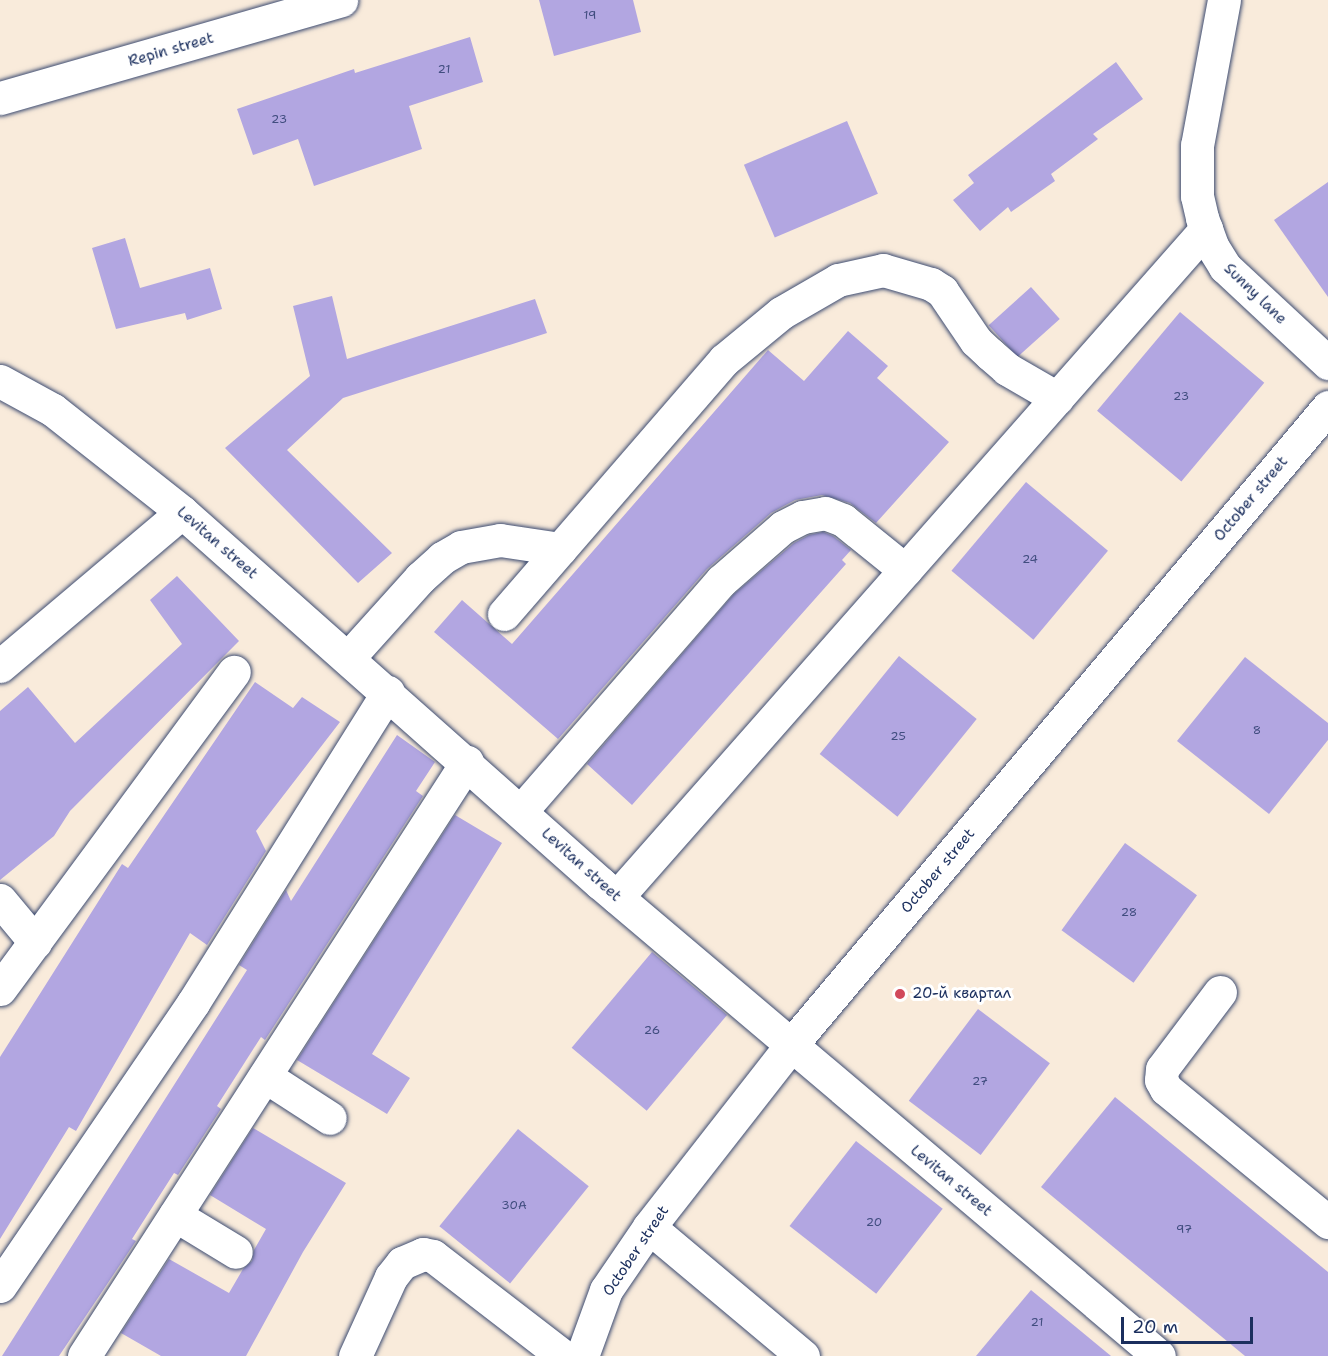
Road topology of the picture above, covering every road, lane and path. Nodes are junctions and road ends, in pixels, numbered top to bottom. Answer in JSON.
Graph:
{"nodes":[{"id":1,"x":341,"y":0,"type":"edge"},
{"id":2,"x":1224,"y":0,"type":"edge"},
{"id":3,"x":281,"y":9,"type":"edge"},
{"id":4,"x":0,"y":98,"type":"edge"},
{"id":5,"x":1206,"y":229,"type":"junction"},
{"id":6,"x":1328,"y":363,"type":"edge"},
{"id":7,"x":0,"y":381,"type":"edge"},
{"id":8,"x":1057,"y":398,"type":"junction"},
{"id":9,"x":1328,"y":407,"type":"edge"},
{"id":10,"x":182,"y":512,"type":"junction"},
{"id":11,"x":560,"y":549,"type":"junction"},
{"id":12,"x":905,"y":570,"type":"junction"},
{"id":13,"x":504,"y":614,"type":"dead end"},
{"id":14,"x":348,"y":658,"type":"junction"},
{"id":15,"x":0,"y":666,"type":"edge"},
{"id":16,"x":234,"y":672,"type":"dead end"},
{"id":17,"x":388,"y":692,"type":"junction"},
{"id":18,"x":467,"y":762,"type":"junction"},
{"id":19,"x":521,"y":811,"type":"junction"},
{"id":20,"x":617,"y":897,"type":"junction"},
{"id":21,"x":0,"y":900,"type":"edge"},
{"id":22,"x":35,"y":942,"type":"junction"},
{"id":23,"x":0,"y":989,"type":"edge"},
{"id":24,"x":1221,"y":992,"type":"dead end"},
{"id":25,"x":791,"y":1045,"type":"junction"},
{"id":26,"x":265,"y":1076,"type":"junction"},
{"id":27,"x":330,"y":1118,"type":"dead end"},
{"id":28,"x":175,"y":1215,"type":"junction"},
{"id":29,"x":1328,"y":1222,"type":"edge"},
{"id":30,"x":649,"y":1227,"type":"junction"},
{"id":31,"x":236,"y":1252,"type":"dead end"},
{"id":32,"x":0,"y":1286,"type":"edge"},
{"id":33,"x":91,"y":1354,"type":"edge"},
{"id":34,"x":355,"y":1356,"type":"edge"},
{"id":35,"x":563,"y":1356,"type":"edge"},
{"id":36,"x":582,"y":1356,"type":"edge"},
{"id":37,"x":803,"y":1356,"type":"edge"},
{"id":38,"x":1159,"y":1356,"type":"edge"}],
"edges":[{"from":1,"to":3,"type":"street","name":"Repin street"},
{"from":2,"to":5,"type":"street","name":"Sunny lane"},
{"from":3,"to":4,"type":"street","name":"Repin street"},
{"from":5,"to":6,"type":"street","name":"Sunny lane"},
{"from":5,"to":8,"type":"street"},
{"from":7,"to":10,"type":"street","name":"Levitan street"},
{"from":8,"to":11,"type":"street"},
{"from":8,"to":12,"type":"street"},
{"from":9,"to":25,"type":"street","name":"October street"},
{"from":10,"to":14,"type":"street","name":"Levitan street"},
{"from":10,"to":15,"type":"street"},
{"from":11,"to":13,"type":"street"},
{"from":11,"to":14,"type":"street"},
{"from":12,"to":19,"type":"street"},
{"from":12,"to":20,"type":"street"},
{"from":14,"to":17,"type":"street","name":"Levitan street"},
{"from":16,"to":22,"type":"street"},
{"from":17,"to":18,"type":"street","name":"Levitan street"},
{"from":17,"to":32,"type":"street"},
{"from":18,"to":19,"type":"street","name":"Levitan street"},
{"from":18,"to":26,"type":"street"},
{"from":19,"to":20,"type":"street","name":"Levitan street"},
{"from":20,"to":25,"type":"street","name":"Levitan street"},
{"from":21,"to":22,"type":"street"},
{"from":22,"to":23,"type":"street"},
{"from":24,"to":29,"type":"street"},
{"from":25,"to":30,"type":"street","name":"October street"},
{"from":25,"to":38,"type":"street","name":"Levitan street"},
{"from":26,"to":27,"type":"street"},
{"from":26,"to":28,"type":"street"},
{"from":28,"to":31,"type":"street"},
{"from":28,"to":33,"type":"street"},
{"from":30,"to":36,"type":"street","name":"October street"},
{"from":30,"to":37,"type":"street"},
{"from":34,"to":35,"type":"street"}]}
